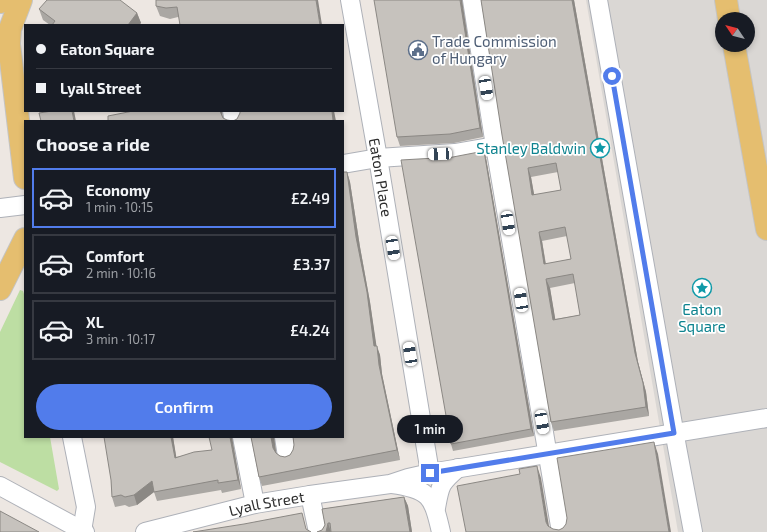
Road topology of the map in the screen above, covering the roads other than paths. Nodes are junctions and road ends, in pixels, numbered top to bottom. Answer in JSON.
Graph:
{"nodes":[{"id":1,"x":6,"y":0,"type":"edge"},
{"id":2,"x":21,"y":0,"type":"edge"},
{"id":3,"x":350,"y":0,"type":"edge"},
{"id":4,"x":472,"y":0,"type":"edge"},
{"id":5,"x":598,"y":0,"type":"edge"},
{"id":6,"x":726,"y":0,"type":"edge"},
{"id":7,"x":0,"y":2,"type":"edge"},
{"id":8,"x":728,"y":12,"type":"edge"},
{"id":9,"x":4,"y":35,"type":"edge"},
{"id":10,"x":735,"y":52,"type":"edge"},
{"id":11,"x":496,"y":146,"type":"junction"},
{"id":12,"x":378,"y":158,"type":"junction"},
{"id":13,"x":344,"y":164,"type":"edge"},
{"id":14,"x":24,"y":171,"type":"edge"},
{"id":15,"x":24,"y":205,"type":"edge"},
{"id":16,"x":0,"y":208,"type":"edge"},
{"id":17,"x":767,"y":230,"type":"edge"},
{"id":18,"x":24,"y":245,"type":"edge"},
{"id":19,"x":20,"y":264,"type":"edge"},
{"id":20,"x":0,"y":289,"type":"edge"},
{"id":21,"x":767,"y":418,"type":"edge"},
{"id":22,"x":674,"y":433,"type":"junction"},
{"id":23,"x":72,"y":438,"type":"edge"},
{"id":24,"x":242,"y":438,"type":"edge"},
{"id":25,"x":284,"y":438,"type":"edge"},
{"id":26,"x":547,"y":454,"type":"junction"},
{"id":27,"x":287,"y":456,"type":"edge"},
{"id":28,"x":458,"y":468,"type":"junction"},
{"id":29,"x":430,"y":473,"type":"junction"},
{"id":30,"x":390,"y":484,"type":"junction"},
{"id":31,"x":0,"y":486,"type":"edge"},
{"id":32,"x":310,"y":494,"type":"junction"},
{"id":33,"x":256,"y":504,"type":"junction"},
{"id":34,"x":436,"y":508,"type":"junction"},
{"id":35,"x":84,"y":531,"type":"edge"},
{"id":36,"x":145,"y":532,"type":"edge"},
{"id":37,"x":318,"y":532,"type":"edge"},
{"id":38,"x":441,"y":532,"type":"edge"},
{"id":39,"x":561,"y":532,"type":"edge"},
{"id":40,"x":693,"y":532,"type":"edge"}],
"edges":[{"from":1,"to":7,"type":"main road"},
{"from":2,"to":9,"type":"main road"},
{"from":3,"to":12,"type":"street","name":"Eaton Place"},
{"from":4,"to":11,"type":"street"},
{"from":5,"to":22,"type":"street"},
{"from":6,"to":8,"type":"main road"},
{"from":9,"to":14,"type":"main road"},
{"from":10,"to":17,"type":"main road"},
{"from":11,"to":12,"type":"street"},
{"from":11,"to":26,"type":"street"},
{"from":12,"to":13,"type":"street"},
{"from":12,"to":29,"type":"street","name":"Eaton Place"},
{"from":15,"to":16,"type":"street"},
{"from":18,"to":19,"type":"main road"},
{"from":19,"to":20,"type":"main road"},
{"from":21,"to":22,"type":"street","name":"Lyall Street"},
{"from":22,"to":26,"type":"street","name":"Lyall Street"},
{"from":22,"to":40,"type":"street"},
{"from":23,"to":35,"type":"street"},
{"from":24,"to":33,"type":"street"},
{"from":25,"to":27,"type":"street"},
{"from":26,"to":28,"type":"street","name":"Lyall Street"},
{"from":26,"to":39,"type":"street"},
{"from":28,"to":29,"type":"street","name":"Lyall Street"},
{"from":28,"to":34,"type":"street"},
{"from":29,"to":30,"type":"street","name":"Lyall Street"},
{"from":30,"to":32,"type":"street","name":"Lyall Street"},
{"from":30,"to":34,"type":"street","name":"Lyall Street"},
{"from":31,"to":35,"type":"street"},
{"from":32,"to":33,"type":"street","name":"Lyall Street"},
{"from":32,"to":37,"type":"street"},
{"from":33,"to":36,"type":"street","name":"Lyall Street"},
{"from":34,"to":38,"type":"street"}]}
